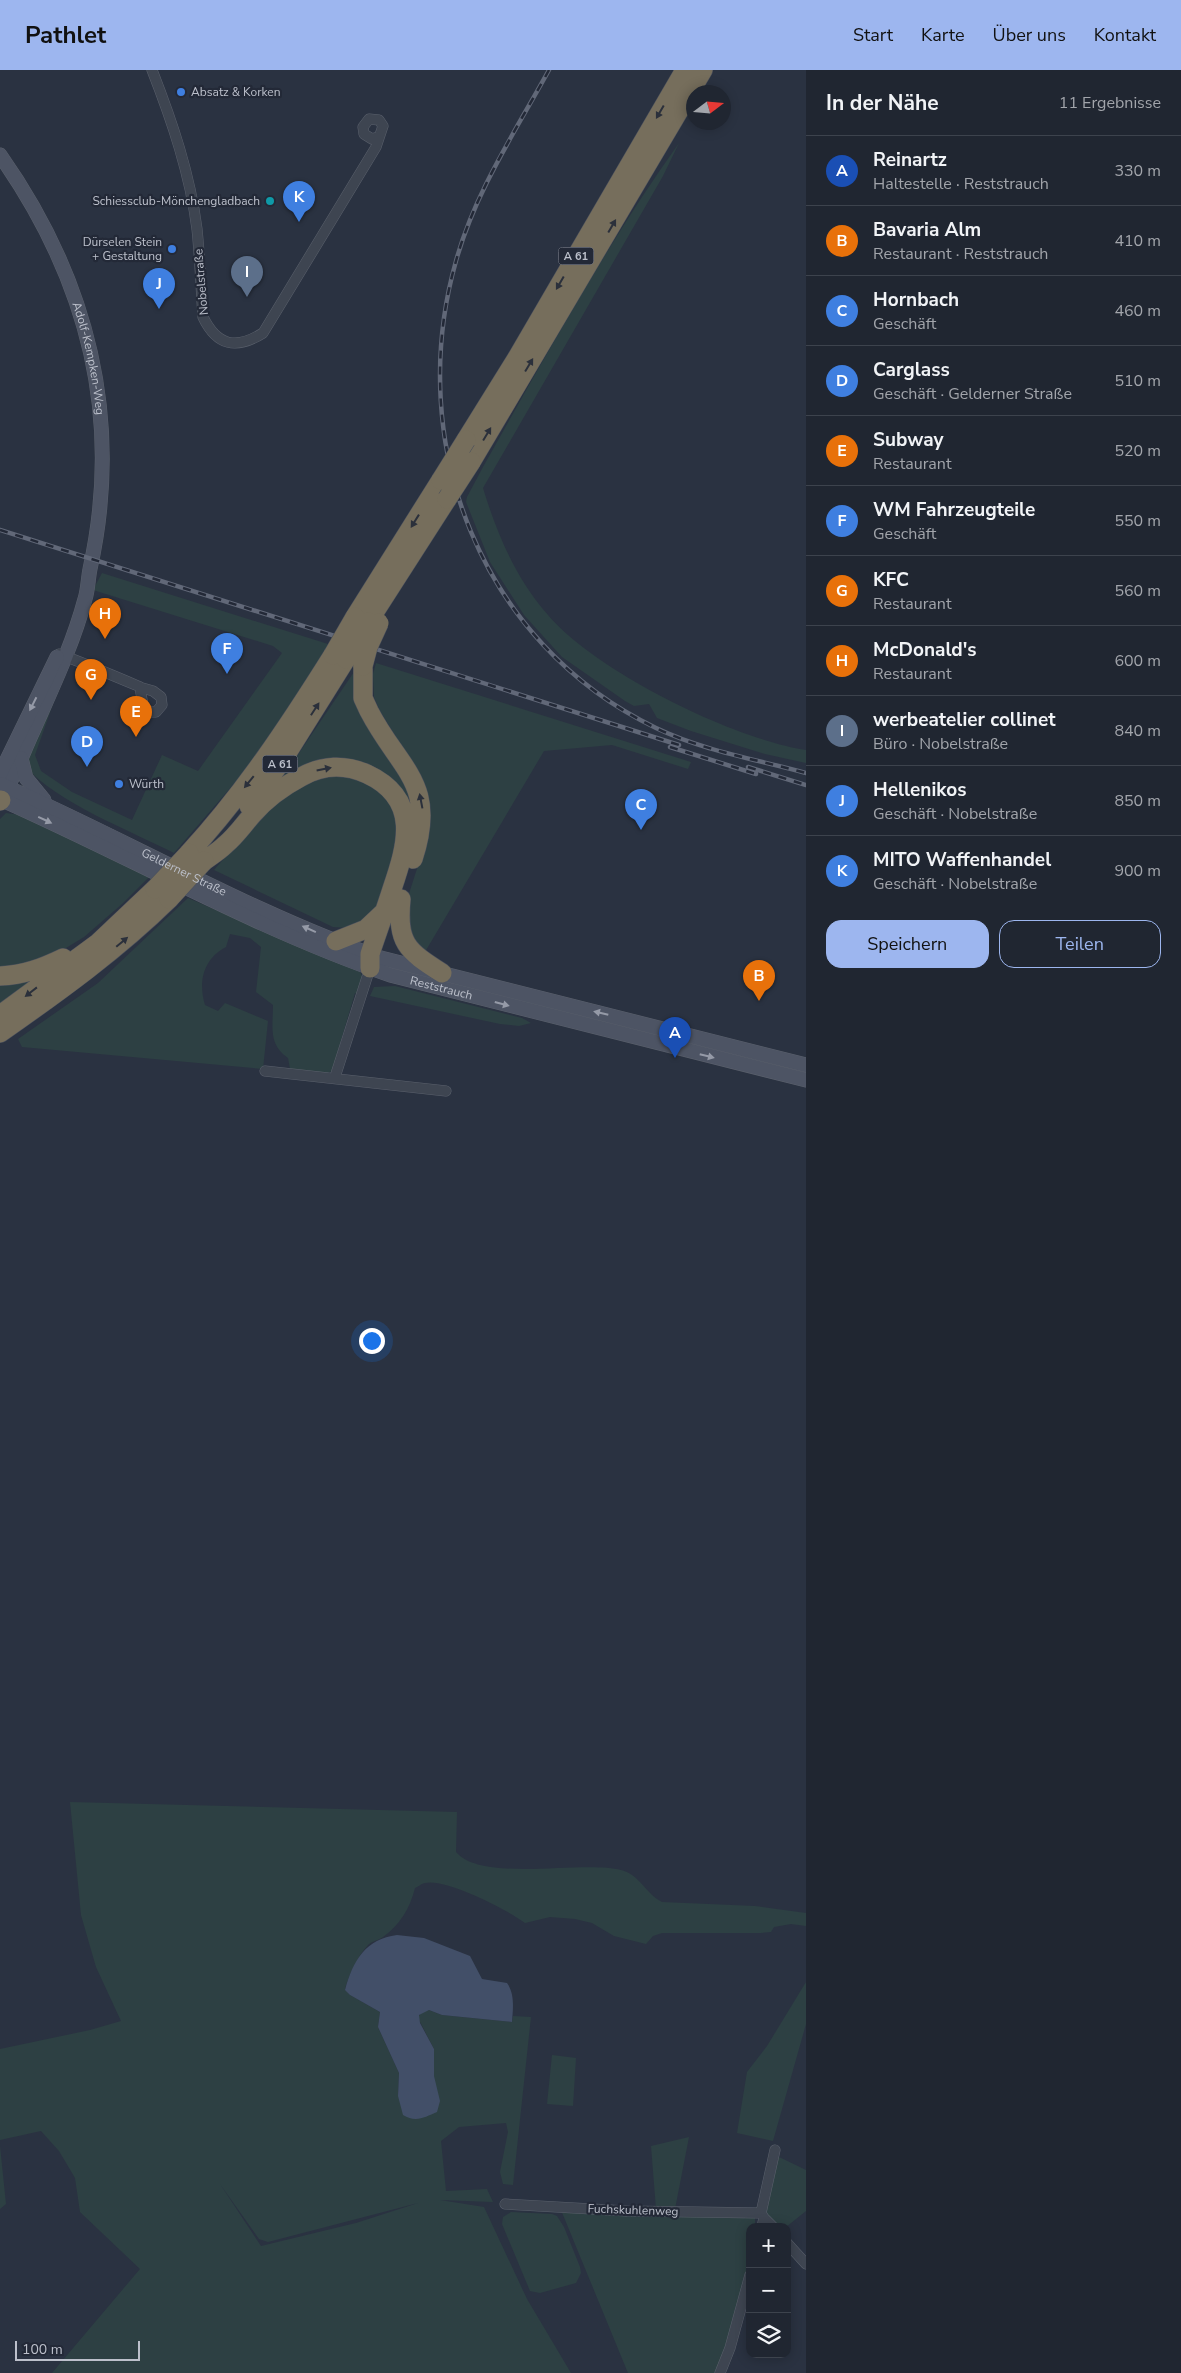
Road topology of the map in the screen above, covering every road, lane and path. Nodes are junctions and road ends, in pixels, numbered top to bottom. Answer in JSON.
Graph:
{"nodes":[{"id":1,"x":152,"y":70,"type":"edge"},
{"id":2,"x":685,"y":70,"type":"edge"},
{"id":3,"x":703,"y":70,"type":"edge"},
{"id":4,"x":378,"y":137,"type":"dead end"},
{"id":5,"x":0,"y":155,"type":"edge"},
{"id":6,"x":367,"y":621,"type":"junction"},
{"id":7,"x":63,"y":655,"type":"junction"},
{"id":8,"x":347,"y":660,"type":"junction"},
{"id":9,"x":139,"y":686,"type":"dead end"},
{"id":10,"x":21,"y":758,"type":"junction"},
{"id":11,"x":0,"y":774,"type":"edge"},
{"id":12,"x":2,"y":794,"type":"edge"},
{"id":13,"x":51,"y":806,"type":"junction"},
{"id":14,"x":196,"y":857,"type":"junction"},
{"id":15,"x":162,"y":894,"type":"junction"},
{"id":16,"x":393,"y":905,"type":"junction"},
{"id":17,"x":336,"y":941,"type":"junction"},
{"id":18,"x":98,"y":942,"type":"junction"},
{"id":19,"x":374,"y":960,"type":"junction"},
{"id":20,"x":442,"y":973,"type":"junction"},
{"id":21,"x":0,"y":976,"type":"edge"},
{"id":22,"x":0,"y":1015,"type":"edge"},
{"id":23,"x":631,"y":1020,"type":"junction"},
{"id":24,"x":0,"y":1032,"type":"edge"},
{"id":25,"x":626,"y":1035,"type":"junction"},
{"id":26,"x":806,"y":1065,"type":"edge"},
{"id":27,"x":265,"y":1071,"type":"dead end"},
{"id":28,"x":335,"y":1077,"type":"junction"},
{"id":29,"x":806,"y":1080,"type":"edge"},
{"id":30,"x":446,"y":1091,"type":"dead end"},
{"id":31,"x":775,"y":2150,"type":"dead end"},
{"id":32,"x":505,"y":2204,"type":"dead end"},
{"id":33,"x":762,"y":2219,"type":"edge"},
{"id":34,"x":791,"y":2247,"type":"edge"},
{"id":35,"x":806,"y":2264,"type":"edge"},
{"id":36,"x":746,"y":2290,"type":"edge"},
{"id":37,"x":720,"y":2373,"type":"edge"}],
"edges":[{"from":1,"to":4,"type":"street","name":"Nobelstraße"},
{"from":2,"to":6,"type":"highway","number":"A 61","one_way":true,"bridge":true},
{"from":6,"to":3,"type":"highway","number":"A 61","one_way":true,"bridge":true},
{"from":5,"to":7,"type":"main road","name":"Adolf-Kempken-Weg"},
{"from":6,"to":8,"type":"highway","number":"A 61","bridge":true},
{"from":6,"to":8,"type":"highway","bridge":true},
{"from":7,"to":9,"type":"street"},
{"from":7,"to":10,"type":"main road","name":"Adolf-Kempken-Weg"},
{"from":7,"to":11,"type":"main road","name":"Adolf-Kempken-Weg","one_way":true},
{"from":8,"to":14,"type":"highway","number":"A 61"},
{"from":16,"to":8,"type":"highway","one_way":true},
{"from":10,"to":12,"type":"main road","name":"Adolf-Kempken-Weg"},
{"from":10,"to":13,"type":"main road"},
{"from":12,"to":13,"type":"main road","name":"Gelderner Straße"},
{"from":12,"to":19,"type":"main road","name":"Gelderner Straße","one_way":true},
{"from":17,"to":13,"type":"main road","name":"Gelderner Straße","one_way":true},
{"from":14,"to":15,"type":"highway","number":"A 61","bridge":true},
{"from":14,"to":16,"type":"highway","one_way":true},
{"from":15,"to":18,"type":"highway","number":"A 61"},
{"from":24,"to":15,"type":"highway","number":"A 61","one_way":true},
{"from":16,"to":17,"type":"highway"},
{"from":16,"to":19,"type":"highway"},
{"from":16,"to":20,"type":"highway"},
{"from":17,"to":19,"type":"main road","name":"Gelderner Straße"},
{"from":18,"to":21,"type":"highway"},
{"from":18,"to":22,"type":"highway","number":"A 61","one_way":true},
{"from":19,"to":20,"type":"main road","name":"Reststrauch"},
{"from":19,"to":25,"type":"main road","name":"Reststrauch","one_way":true},
{"from":19,"to":28,"type":"street"},
{"from":23,"to":20,"type":"main road","name":"Reststrauch","one_way":true},
{"from":23,"to":25,"type":"street"},
{"from":23,"to":26,"type":"main road","name":"Reststrauch"},
{"from":25,"to":29,"type":"main road","name":"Reststrauch","one_way":true},
{"from":27,"to":28,"type":"street"},
{"from":28,"to":30,"type":"street"},
{"from":31,"to":33,"type":"street"},
{"from":32,"to":33,"type":"street","name":"Fuchskuhlenweg"},
{"from":34,"to":35,"type":"street"},
{"from":36,"to":37,"type":"street"}]}
